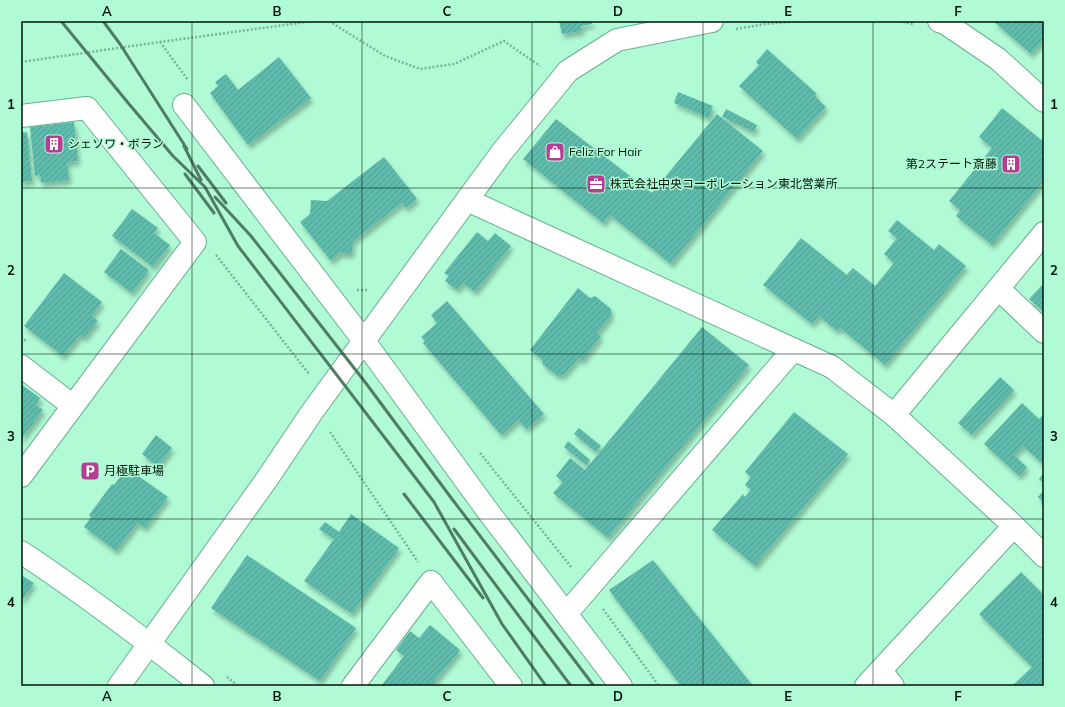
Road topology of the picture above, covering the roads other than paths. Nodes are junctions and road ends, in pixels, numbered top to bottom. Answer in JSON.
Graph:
{"nodes":[{"id":1,"x":940,"y":21,"type":"edge"},
{"id":2,"x":720,"y":25,"type":"edge"},
{"id":3,"x":1044,"y":101,"type":"edge"},
{"id":4,"x":184,"y":106,"type":"dead end"},
{"id":5,"x":21,"y":116,"type":"edge"},
{"id":6,"x":467,"y":200,"type":"junction"},
{"id":7,"x":1044,"y":233,"type":"edge"},
{"id":8,"x":999,"y":289,"type":"junction"},
{"id":9,"x":1044,"y":332,"type":"edge"},
{"id":10,"x":364,"y":341,"type":"junction"},
{"id":11,"x":793,"y":350,"type":"junction"},
{"id":12,"x":21,"y":366,"type":"edge"},
{"id":13,"x":73,"y":406,"type":"junction"},
{"id":14,"x":894,"y":415,"type":"junction"},
{"id":15,"x":21,"y":476,"type":"edge"},
{"id":16,"x":1014,"y":526,"type":"junction"},
{"id":17,"x":21,"y":552,"type":"edge"},
{"id":18,"x":1044,"y":556,"type":"edge"},
{"id":19,"x":566,"y":614,"type":"junction"},
{"id":20,"x":150,"y":644,"type":"junction"},
{"id":21,"x":880,"y":681,"type":"edge"},
{"id":22,"x":119,"y":686,"type":"edge"},
{"id":23,"x":203,"y":686,"type":"edge"},
{"id":24,"x":353,"y":686,"type":"edge"},
{"id":25,"x":511,"y":686,"type":"edge"},
{"id":26,"x":621,"y":686,"type":"edge"}],
"edges":[{"from":1,"to":3,"type":"street"},
{"from":2,"to":6,"type":"street"},
{"from":4,"to":10,"type":"street"},
{"from":5,"to":13,"type":"street"},
{"from":6,"to":10,"type":"street"},
{"from":6,"to":11,"type":"street"},
{"from":7,"to":8,"type":"street"},
{"from":8,"to":9,"type":"street"},
{"from":8,"to":14,"type":"street"},
{"from":10,"to":19,"type":"street"},
{"from":10,"to":20,"type":"street"},
{"from":11,"to":14,"type":"street"},
{"from":11,"to":19,"type":"street"},
{"from":12,"to":13,"type":"street"},
{"from":13,"to":15,"type":"street"},
{"from":14,"to":16,"type":"street"},
{"from":16,"to":18,"type":"street"},
{"from":16,"to":21,"type":"street"},
{"from":17,"to":20,"type":"street"},
{"from":19,"to":26,"type":"street"},
{"from":20,"to":22,"type":"street"},
{"from":20,"to":23,"type":"street"},
{"from":24,"to":25,"type":"street"}]}
